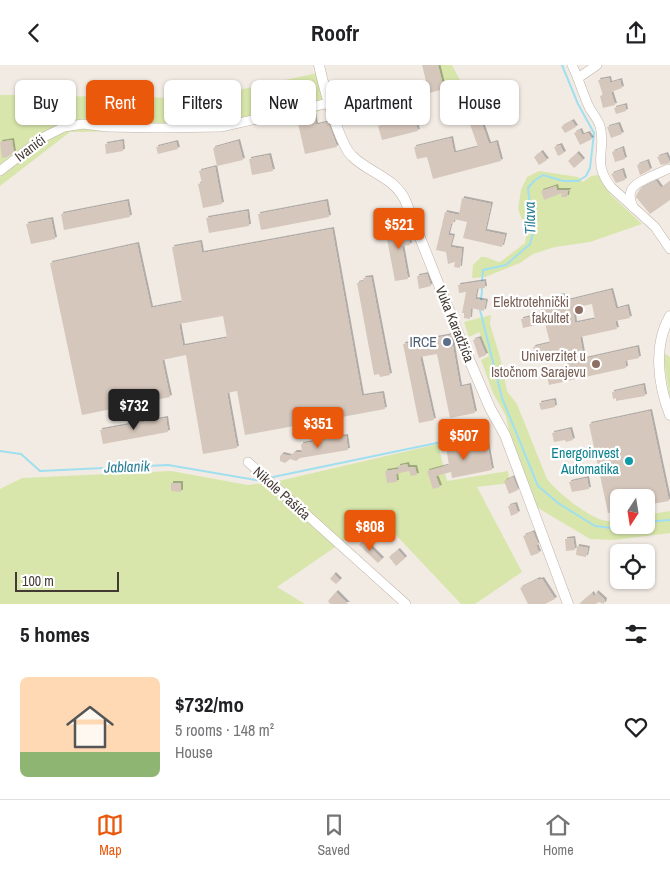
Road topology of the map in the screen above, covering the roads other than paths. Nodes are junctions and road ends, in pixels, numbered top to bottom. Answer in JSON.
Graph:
{"nodes":[{"id":1,"x":318,"y":65,"type":"edge"},
{"id":2,"x":572,"y":65,"type":"edge"},
{"id":3,"x":597,"y":65,"type":"edge"},
{"id":4,"x":578,"y":78,"type":"junction"},
{"id":5,"x":326,"y":95,"type":"edge"},
{"id":6,"x":326,"y":103,"type":"edge"},
{"id":7,"x":337,"y":125,"type":"edge"},
{"id":8,"x":668,"y":169,"type":"dead end"},
{"id":9,"x":0,"y":171,"type":"edge"},
{"id":10,"x":633,"y":207,"type":"junction"},
{"id":11,"x":670,"y":249,"type":"edge"},
{"id":12,"x":670,"y":316,"type":"edge"},
{"id":13,"x":670,"y":415,"type":"edge"},
{"id":14,"x":248,"y":462,"type":"dead end"},
{"id":15,"x":406,"y":604,"type":"edge"},
{"id":16,"x":568,"y":604,"type":"edge"}],
"edges":[{"from":1,"to":5,"type":"street","name":"Vuka Karadžića"},
{"from":2,"to":4,"type":"street"},
{"from":3,"to":4,"type":"street"},
{"from":4,"to":10,"type":"street"},
{"from":6,"to":9,"type":"street","name":"Ivanići"},
{"from":7,"to":16,"type":"street","name":"Vuka Karadžića"},
{"from":8,"to":10,"type":"street"},
{"from":10,"to":11,"type":"street"},
{"from":12,"to":13,"type":"street"},
{"from":14,"to":15,"type":"street","name":"Nikole Pašića"}]}
